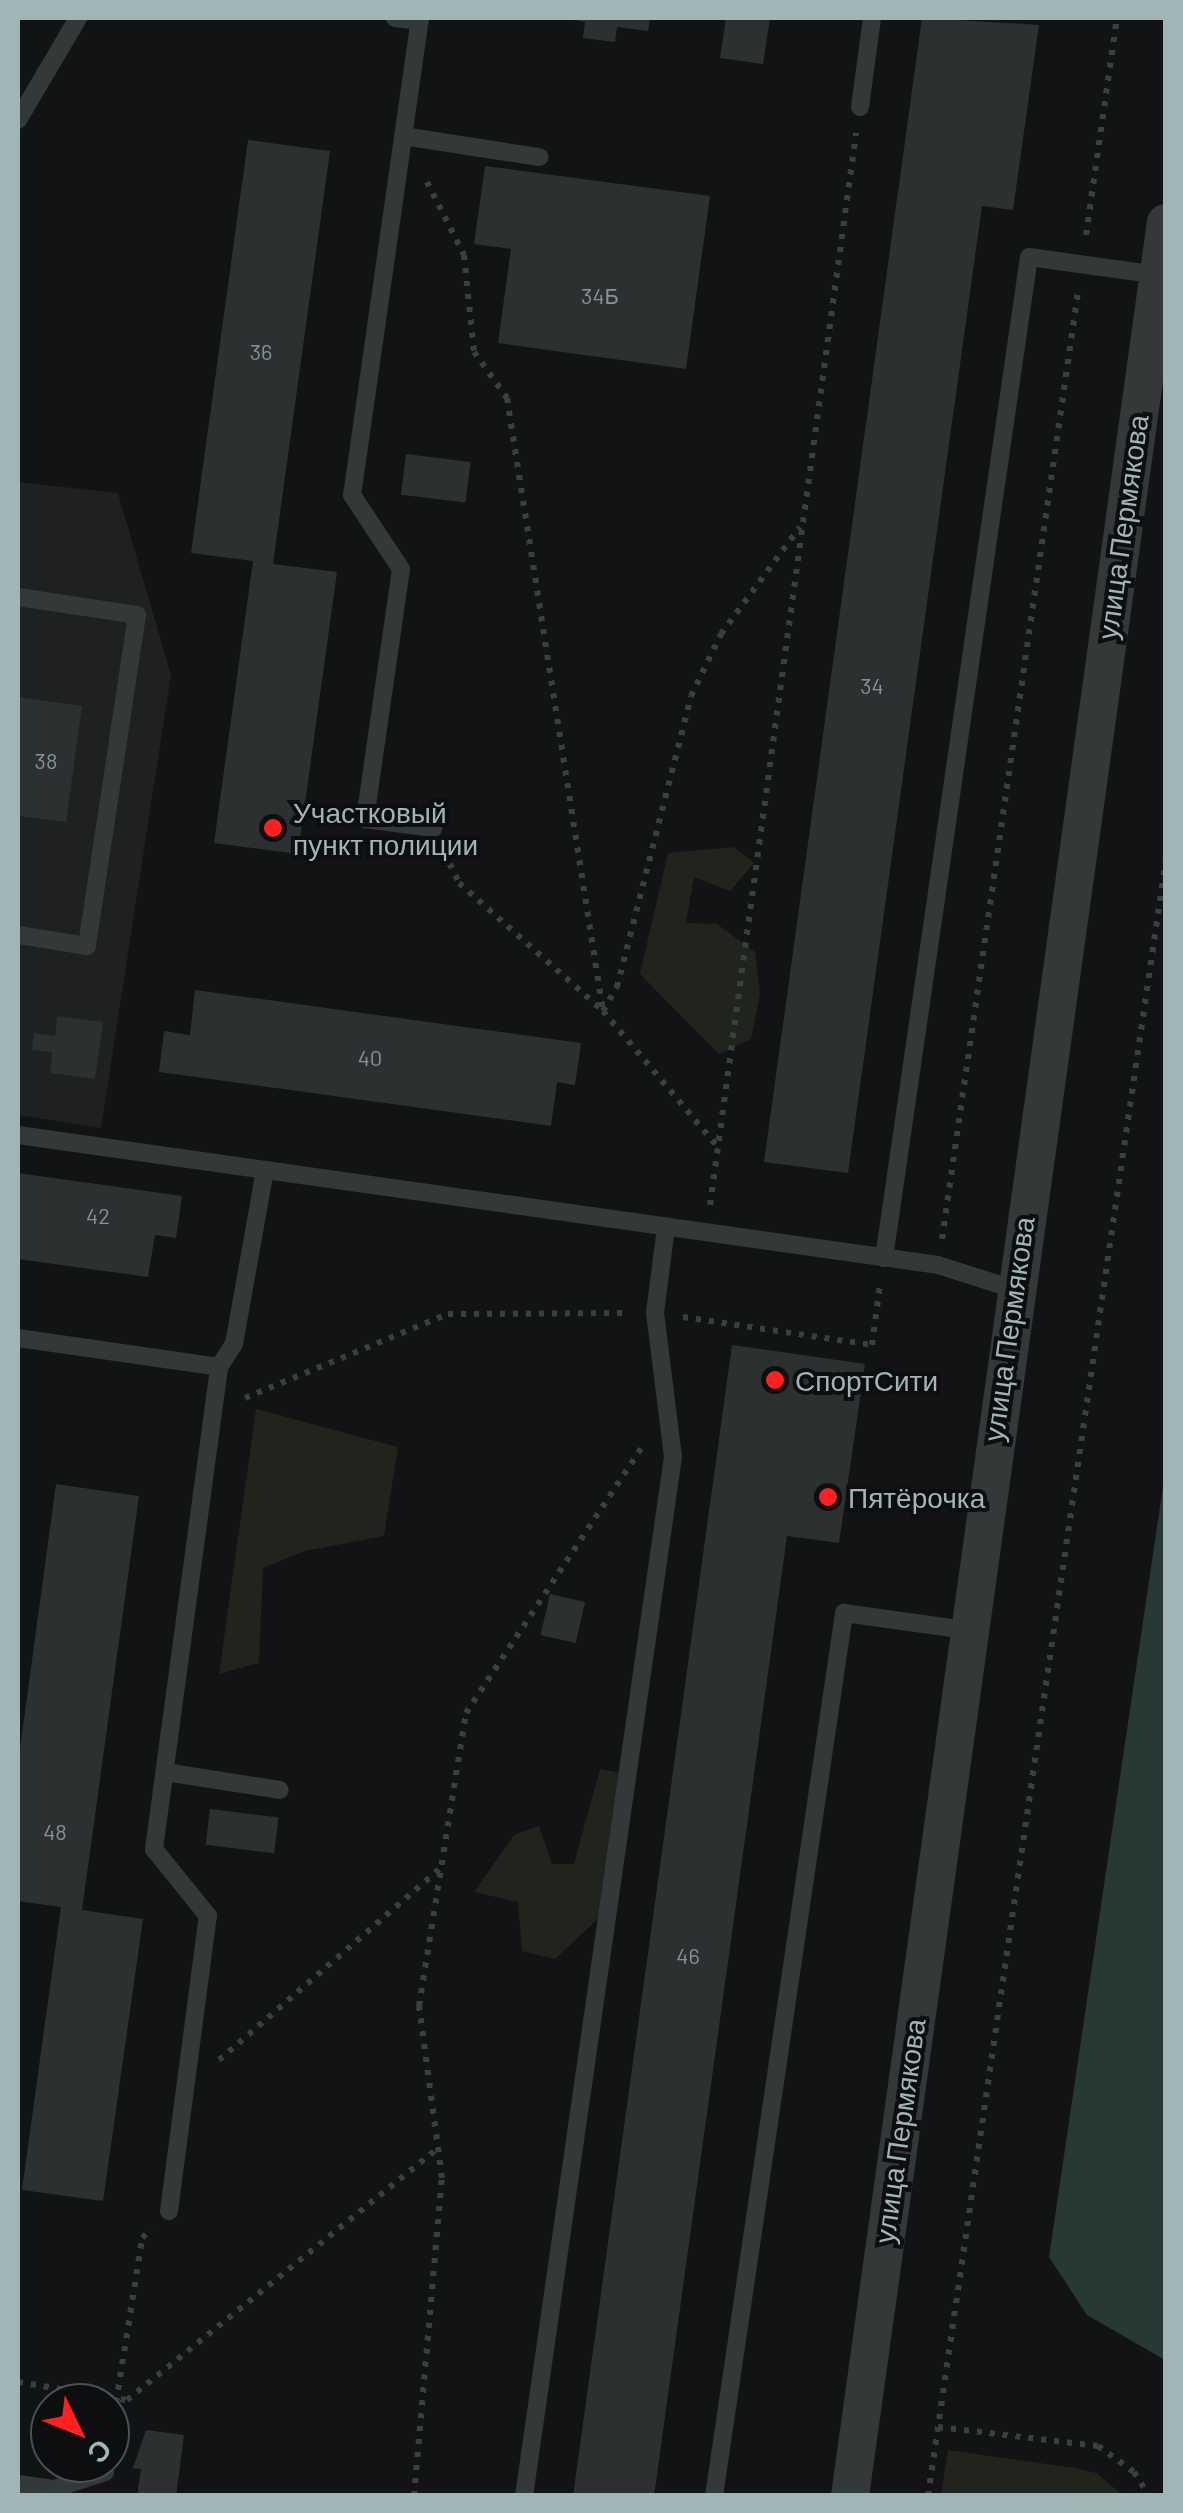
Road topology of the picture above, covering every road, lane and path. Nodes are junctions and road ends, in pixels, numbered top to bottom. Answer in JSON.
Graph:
{"nodes":[{"id":1,"x":78,"y":18,"type":"edge"},
{"id":2,"x":395,"y":18,"type":"edge"},
{"id":3,"x":872,"y":18,"type":"edge"},
{"id":4,"x":1117,"y":18,"type":"edge"},
{"id":5,"x":420,"y":19,"type":"edge"},
{"id":6,"x":860,"y":107,"type":"joint"},
{"id":7,"x":18,"y":120,"type":"edge"},
{"id":8,"x":403,"y":136,"type":"junction"},
{"id":9,"x":539,"y":157,"type":"dead end"},
{"id":10,"x":1166,"y":222,"type":"edge"},
{"id":11,"x":1082,"y":264,"type":"junction"},
{"id":12,"x":1158,"y":275,"type":"junction"},
{"id":13,"x":803,"y":524,"type":"junction"},
{"id":14,"x":18,"y":597,"type":"edge"},
{"id":15,"x":433,"y":828,"type":"joint"},
{"id":16,"x":1166,"y":858,"type":"edge"},
{"id":17,"x":18,"y":935,"type":"edge"},
{"id":18,"x":604,"y":1011,"type":"junction"},
{"id":19,"x":18,"y":1135,"type":"edge"},
{"id":20,"x":718,"y":1147,"type":"junction"},
{"id":21,"x":266,"y":1170,"type":"junction"},
{"id":22,"x":666,"y":1227,"type":"junction"},
{"id":23,"x":706,"y":1233,"type":"junction"},
{"id":24,"x":884,"y":1258,"type":"junction"},
{"id":25,"x":938,"y":1266,"type":"junction"},
{"id":26,"x":1013,"y":1289,"type":"junction"},
{"id":27,"x":655,"y":1313,"type":"junction"},
{"id":28,"x":18,"y":1338,"type":"edge"},
{"id":29,"x":219,"y":1367,"type":"junction"},
{"id":30,"x":669,"y":1408,"type":"junction"},
{"id":31,"x":213,"y":1410,"type":"junction"},
{"id":32,"x":967,"y":1630,"type":"junction"},
{"id":33,"x":165,"y":1772,"type":"junction"},
{"id":34,"x":280,"y":1790,"type":"dead end"},
{"id":35,"x":444,"y":1864,"type":"junction"},
{"id":36,"x":185,"y":2090,"type":"junction"},
{"id":37,"x":438,"y":2148,"type":"junction"},
{"id":38,"x":169,"y":2211,"type":"joint"},
{"id":39,"x":120,"y":2383,"type":"edge"},
{"id":40,"x":130,"y":2398,"type":"edge"},
{"id":41,"x":938,"y":2426,"type":"junction"},
{"id":42,"x":18,"y":2484,"type":"edge"},
{"id":43,"x":54,"y":2492,"type":"edge"},
{"id":44,"x":414,"y":2496,"type":"edge"},
{"id":45,"x":524,"y":2496,"type":"edge"},
{"id":46,"x":714,"y":2496,"type":"edge"},
{"id":47,"x":850,"y":2496,"type":"edge"},
{"id":48,"x":928,"y":2496,"type":"edge"},
{"id":49,"x":1149,"y":2496,"type":"edge"}],
"edges":[{"from":1,"to":7,"type":"lane"},
{"from":2,"to":5,"type":"lane"},
{"from":3,"to":6,"type":"lane"},
{"from":4,"to":11,"type":"path"},
{"from":5,"to":8,"type":"lane"},
{"from":6,"to":13,"type":"path"},
{"from":8,"to":9,"type":"lane"},
{"from":8,"to":15,"type":"lane"},
{"from":8,"to":18,"type":"path"},
{"from":10,"to":12,"type":"street","name":"улица Пермякова"},
{"from":11,"to":12,"type":"lane"},
{"from":11,"to":24,"type":"lane"},
{"from":11,"to":25,"type":"path"},
{"from":12,"to":26,"type":"street","name":"улица Пермякова"},
{"from":13,"to":18,"type":"path"},
{"from":13,"to":20,"type":"path"},
{"from":14,"to":17,"type":"lane"},
{"from":15,"to":18,"type":"path"},
{"from":16,"to":41,"type":"path"},
{"from":18,"to":20,"type":"path"},
{"from":19,"to":21,"type":"lane"},
{"from":20,"to":23,"type":"path"},
{"from":21,"to":22,"type":"lane"},
{"from":21,"to":29,"type":"lane"},
{"from":22,"to":23,"type":"lane"},
{"from":22,"to":27,"type":"lane"},
{"from":23,"to":24,"type":"lane"},
{"from":24,"to":25,"type":"lane"},
{"from":24,"to":27,"type":"path"},
{"from":25,"to":26,"type":"lane"},
{"from":26,"to":32,"type":"street","name":"улица Пермякова"},
{"from":27,"to":30,"type":"lane"},
{"from":27,"to":31,"type":"path"},
{"from":28,"to":29,"type":"lane"},
{"from":29,"to":31,"type":"lane"},
{"from":30,"to":35,"type":"path"},
{"from":30,"to":45,"type":"lane"},
{"from":31,"to":33,"type":"lane"},
{"from":32,"to":46,"type":"lane"},
{"from":32,"to":47,"type":"street","name":"улица Пермякова"},
{"from":33,"to":34,"type":"lane"},
{"from":33,"to":36,"type":"lane"},
{"from":35,"to":36,"type":"path"},
{"from":35,"to":37,"type":"path"},
{"from":36,"to":38,"type":"lane"},
{"from":37,"to":40,"type":"path"},
{"from":37,"to":44,"type":"path"},
{"from":38,"to":39,"type":"path"},
{"from":41,"to":48,"type":"path"},
{"from":41,"to":49,"type":"path"},
{"from":42,"to":43,"type":"lane"}]}
